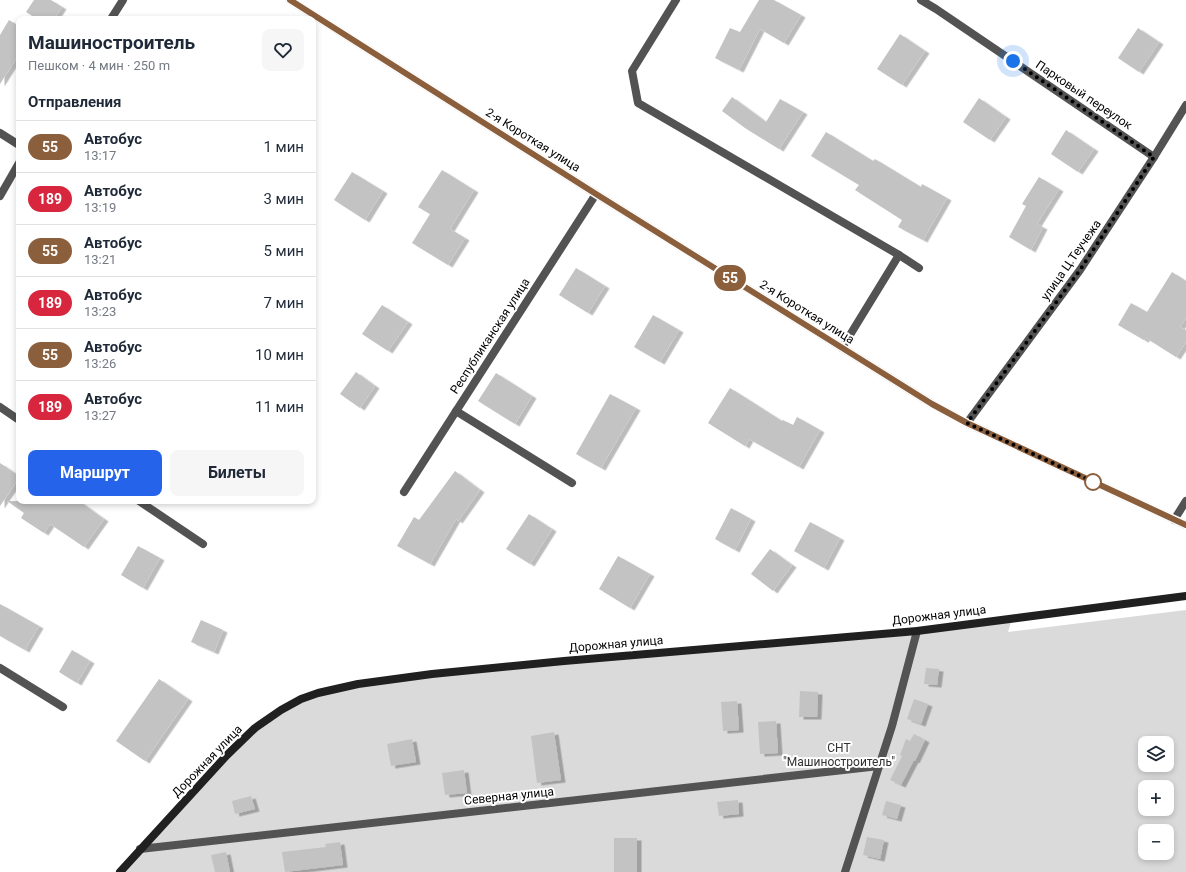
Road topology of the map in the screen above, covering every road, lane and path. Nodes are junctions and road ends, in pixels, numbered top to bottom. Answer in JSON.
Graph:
{"nodes":[{"id":1,"x":123,"y":0,"type":"edge"},
{"id":2,"x":290,"y":0,"type":"edge"},
{"id":3,"x":676,"y":0,"type":"edge"},
{"id":4,"x":921,"y":0,"type":"edge"},
{"id":5,"x":113,"y":16,"type":"edge"},
{"id":6,"x":315,"y":16,"type":"edge"},
{"id":7,"x":316,"y":16,"type":"edge"},
{"id":8,"x":1186,"y":105,"type":"edge"},
{"id":9,"x":0,"y":133,"type":"edge"},
{"id":10,"x":16,"y":143,"type":"edge"},
{"id":11,"x":1154,"y":157,"type":"junction"},
{"id":12,"x":16,"y":168,"type":"edge"},
{"id":13,"x":596,"y":194,"type":"junction"},
{"id":14,"x":0,"y":196,"type":"edge"},
{"id":15,"x":899,"y":255,"type":"junction"},
{"id":16,"x":919,"y":268,"type":"dead end"},
{"id":17,"x":842,"y":348,"type":"junction"},
{"id":18,"x":0,"y":407,"type":"edge"},
{"id":19,"x":456,"y":411,"type":"junction"},
{"id":20,"x":16,"y":418,"type":"edge"},
{"id":21,"x":967,"y":423,"type":"junction"},
{"id":22,"x":572,"y":483,"type":"dead end"},
{"id":23,"x":404,"y":492,"type":"dead end"},
{"id":24,"x":1186,"y":501,"type":"edge"},
{"id":25,"x":143,"y":504,"type":"edge"},
{"id":26,"x":1174,"y":520,"type":"junction"},
{"id":27,"x":1186,"y":525,"type":"edge"},
{"id":28,"x":203,"y":544,"type":"dead end"},
{"id":29,"x":1186,"y":596,"type":"edge"},
{"id":30,"x":917,"y":631,"type":"junction"},
{"id":31,"x":0,"y":668,"type":"edge"},
{"id":32,"x":63,"y":707,"type":"dead end"},
{"id":33,"x":880,"y":766,"type":"junction"},
{"id":34,"x":140,"y":849,"type":"junction"},
{"id":35,"x":120,"y":872,"type":"edge"},
{"id":36,"x":845,"y":872,"type":"edge"}],
"edges":[{"from":1,"to":5,"type":"street"},
{"from":2,"to":6,"type":"street","name":"2-я Короткая улица"},
{"from":3,"to":15,"type":"street"},
{"from":4,"to":11,"type":"street","name":"Парковый переулок"},
{"from":7,"to":13,"type":"street","name":"2-я Короткая улица"},
{"from":8,"to":11,"type":"street","name":"улица Ц.Теучежа"},
{"from":9,"to":10,"type":"street"},
{"from":11,"to":21,"type":"street","name":"улица Ц.Теучежа"},
{"from":12,"to":14,"type":"street"},
{"from":13,"to":17,"type":"street","name":"2-я Короткая улица"},
{"from":13,"to":19,"type":"street","name":"Республиканская улица"},
{"from":15,"to":16,"type":"street"},
{"from":15,"to":17,"type":"street"},
{"from":17,"to":21,"type":"street","name":"2-я Короткая улица"},
{"from":18,"to":20,"type":"street"},
{"from":19,"to":22,"type":"street"},
{"from":19,"to":23,"type":"street","name":"Республиканская улица"},
{"from":21,"to":26,"type":"street","name":"2-я Короткая улица"},
{"from":24,"to":26,"type":"street"},
{"from":25,"to":28,"type":"street"},
{"from":26,"to":27,"type":"street","name":"2-я Короткая улица"},
{"from":29,"to":30,"type":"street","name":"Дорожная улица"},
{"from":30,"to":33,"type":"street"},
{"from":30,"to":34,"type":"street","name":"Дорожная улица"},
{"from":31,"to":32,"type":"street"},
{"from":33,"to":34,"type":"street","name":"Северная улица"},
{"from":33,"to":36,"type":"street"},
{"from":34,"to":35,"type":"street","name":"Дорожная улица"}]}
